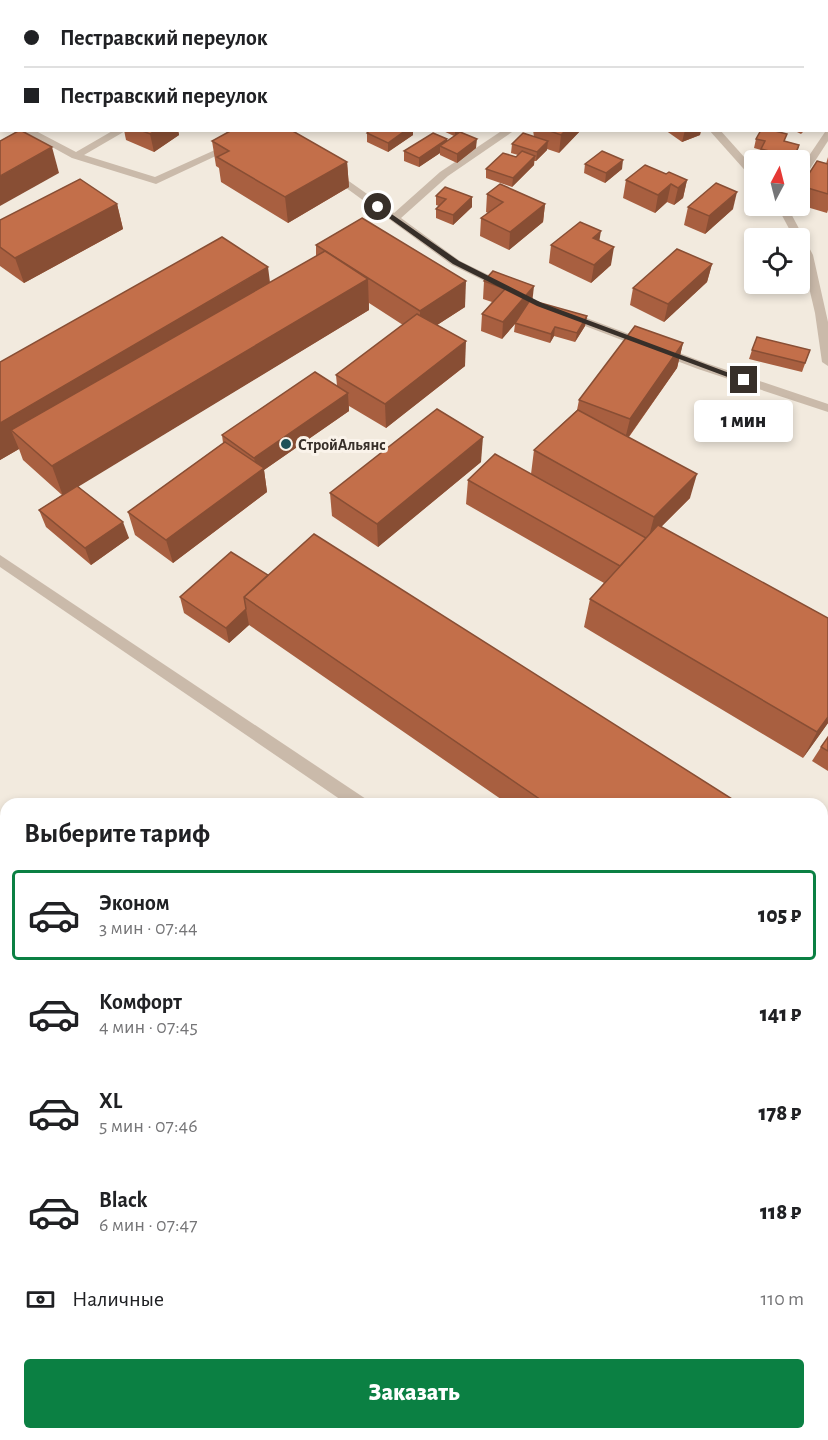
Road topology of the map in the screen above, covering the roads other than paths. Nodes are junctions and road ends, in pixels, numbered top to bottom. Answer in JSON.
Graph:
{"nodes":[{"id":1,"x":30,"y":132,"type":"edge"},
{"id":2,"x":118,"y":132,"type":"edge"},
{"id":3,"x":507,"y":132,"type":"edge"},
{"id":4,"x":716,"y":132,"type":"edge"},
{"id":5,"x":828,"y":134,"type":"edge"},
{"id":6,"x":244,"y":142,"type":"edge"},
{"id":7,"x":76,"y":156,"type":"junction"},
{"id":8,"x":810,"y":162,"type":"edge"},
{"id":9,"x":744,"y":163,"type":"edge"},
{"id":10,"x":326,"y":170,"type":"edge"},
{"id":11,"x":787,"y":216,"type":"edge"},
{"id":12,"x":394,"y":219,"type":"junction"},
{"id":13,"x":518,"y":294,"type":"edge"},
{"id":14,"x":561,"y":313,"type":"edge"},
{"id":15,"x":828,"y":362,"type":"edge"},
{"id":16,"x":828,"y":408,"type":"edge"},
{"id":17,"x":0,"y":560,"type":"edge"},
{"id":18,"x":351,"y":798,"type":"edge"}],
"edges":[{"from":1,"to":7,"type":"street"},
{"from":2,"to":7,"type":"street"},
{"from":3,"to":12,"type":"street"},
{"from":4,"to":9,"type":"street"},
{"from":5,"to":8,"type":"street"},
{"from":6,"to":7,"type":"street"},
{"from":10,"to":12,"type":"street"},
{"from":11,"to":15,"type":"street"},
{"from":12,"to":13,"type":"street"},
{"from":14,"to":16,"type":"street"},
{"from":17,"to":18,"type":"street"}]}
